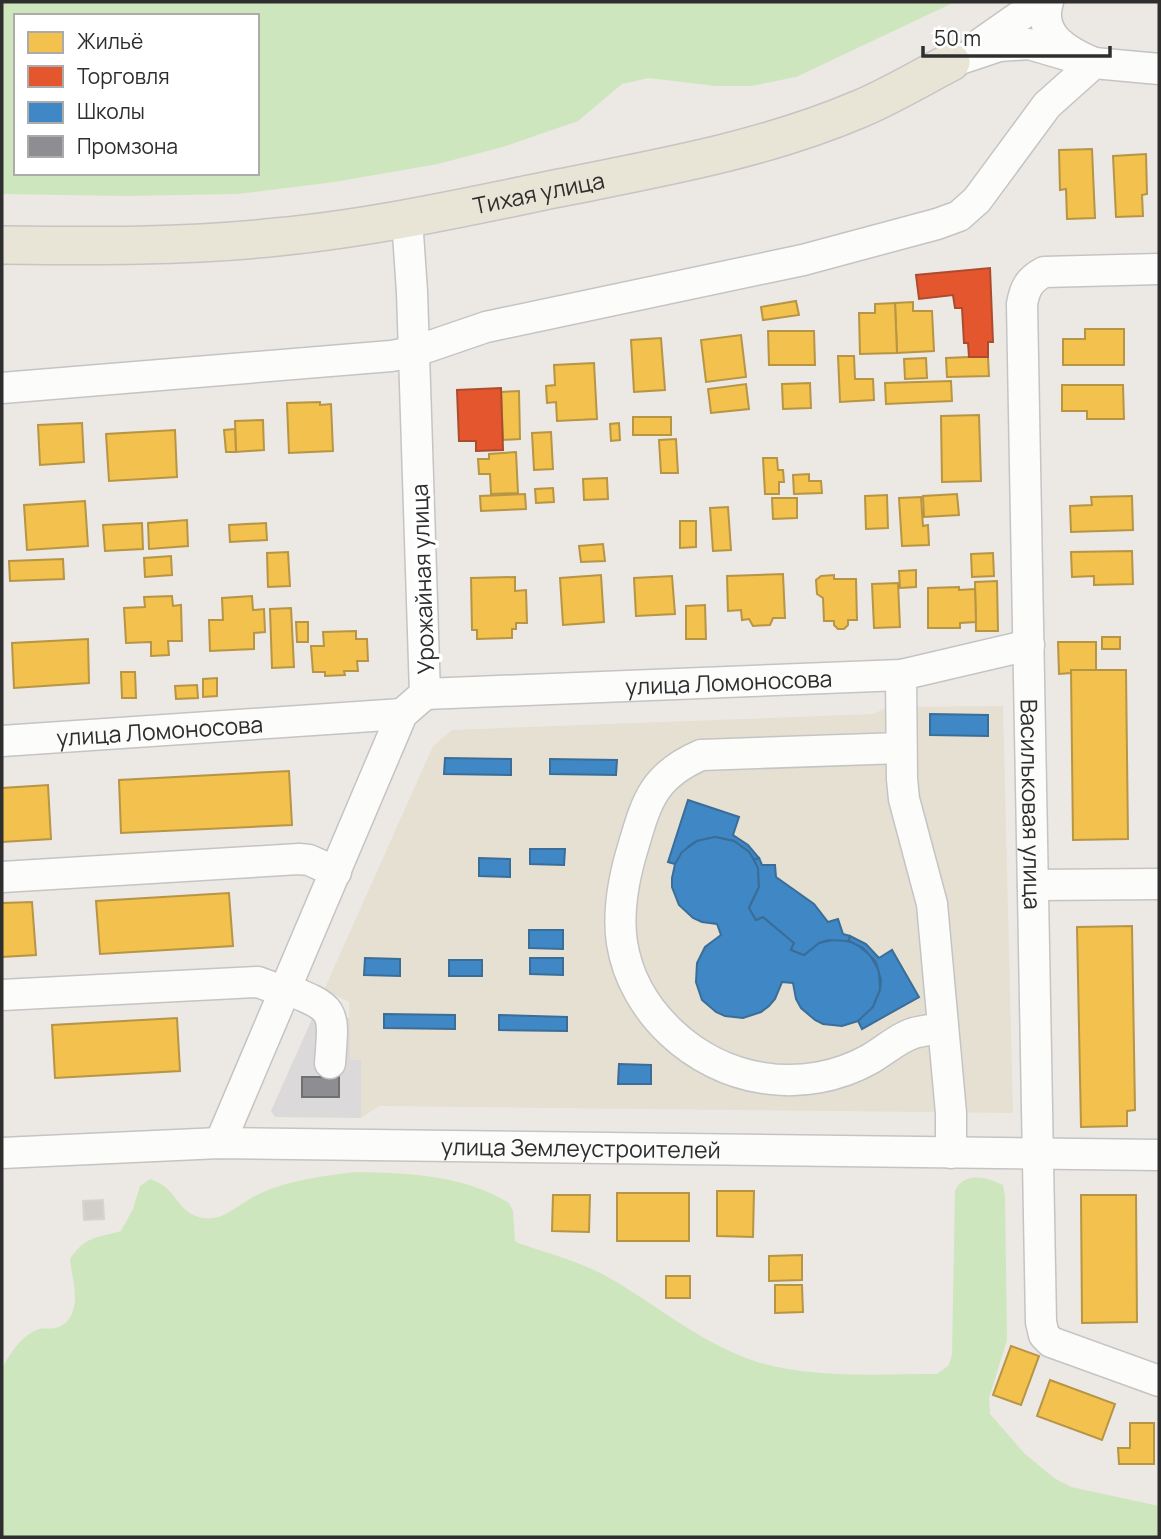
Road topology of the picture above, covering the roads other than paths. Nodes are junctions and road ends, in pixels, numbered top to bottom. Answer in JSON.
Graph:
{"nodes":[{"id":1,"x":1040,"y":2,"type":"edge"},
{"id":2,"x":1048,"y":2,"type":"edge"},
{"id":3,"x":951,"y":62,"type":"junction"},
{"id":4,"x":1094,"y":63,"type":"junction"},
{"id":5,"x":1159,"y":69,"type":"edge"},
{"id":6,"x":407,"y":219,"type":"junction"},
{"id":7,"x":2,"y":245,"type":"edge"},
{"id":8,"x":1159,"y":269,"type":"edge"},
{"id":9,"x":414,"y":352,"type":"junction"},
{"id":10,"x":2,"y":388,"type":"edge"},
{"id":11,"x":1029,"y":645,"type":"junction"},
{"id":12,"x":901,"y":675,"type":"junction"},
{"id":13,"x":425,"y":694,"type":"junction"},
{"id":14,"x":402,"y":714,"type":"junction"},
{"id":15,"x":2,"y":741,"type":"edge"},
{"id":16,"x":901,"y":748,"type":"junction"},
{"id":17,"x":335,"y":872,"type":"junction"},
{"id":18,"x":2,"y":877,"type":"edge"},
{"id":19,"x":1159,"y":884,"type":"edge"},
{"id":20,"x":1033,"y":885,"type":"junction"},
{"id":21,"x":285,"y":991,"type":"junction"},
{"id":22,"x":2,"y":995,"type":"edge"},
{"id":23,"x":943,"y":1028,"type":"junction"},
{"id":24,"x":330,"y":1063,"type":"dead end"},
{"id":25,"x":220,"y":1143,"type":"junction"},
{"id":26,"x":2,"y":1153,"type":"edge"},
{"id":27,"x":951,"y":1153,"type":"junction"},
{"id":28,"x":1038,"y":1154,"type":"junction"},
{"id":29,"x":1159,"y":1156,"type":"edge"},
{"id":30,"x":1159,"y":1381,"type":"edge"}],
"edges":[{"from":1,"to":3,"type":"street","name":"Тихая улица"},
{"from":2,"to":4,"type":"street"},
{"from":3,"to":4,"type":"street"},
{"from":3,"to":6,"type":"main road","name":"Тихая улица"},
{"from":4,"to":5,"type":"street"},
{"from":4,"to":9,"type":"street"},
{"from":6,"to":7,"type":"main road","name":"Тихая улица"},
{"from":6,"to":9,"type":"street","name":"Урожайная улица"},
{"from":8,"to":11,"type":"street","name":"Васильковая улица"},
{"from":9,"to":10,"type":"street"},
{"from":9,"to":13,"type":"street","name":"Урожайная улица"},
{"from":11,"to":12,"type":"street","name":"улица Ломоносова"},
{"from":11,"to":20,"type":"street","name":"Васильковая улица"},
{"from":12,"to":13,"type":"street","name":"улица Ломоносова"},
{"from":12,"to":16,"type":"street"},
{"from":13,"to":14,"type":"street","name":"Урожайная улица"},
{"from":14,"to":15,"type":"street","name":"улица Ломоносова"},
{"from":14,"to":17,"type":"street","name":"Урожайная улица"},
{"from":16,"to":23,"type":"street"},
{"from":16,"to":23,"type":"street"},
{"from":17,"to":18,"type":"street"},
{"from":17,"to":21,"type":"street","name":"Урожайная улица"},
{"from":19,"to":20,"type":"street"},
{"from":20,"to":28,"type":"street","name":"Васильковая улица"},
{"from":21,"to":22,"type":"street"},
{"from":21,"to":24,"type":"street"},
{"from":21,"to":25,"type":"street","name":"Урожайная улица"},
{"from":23,"to":27,"type":"street"},
{"from":25,"to":26,"type":"street","name":"улица Землеустроителей"},
{"from":25,"to":27,"type":"street","name":"улица Землеустроителей"},
{"from":27,"to":28,"type":"street","name":"улица Землеустроителей"},
{"from":28,"to":29,"type":"street","name":"улица Землеустроителей"},
{"from":28,"to":30,"type":"street","name":"Васильковая улица"}]}
